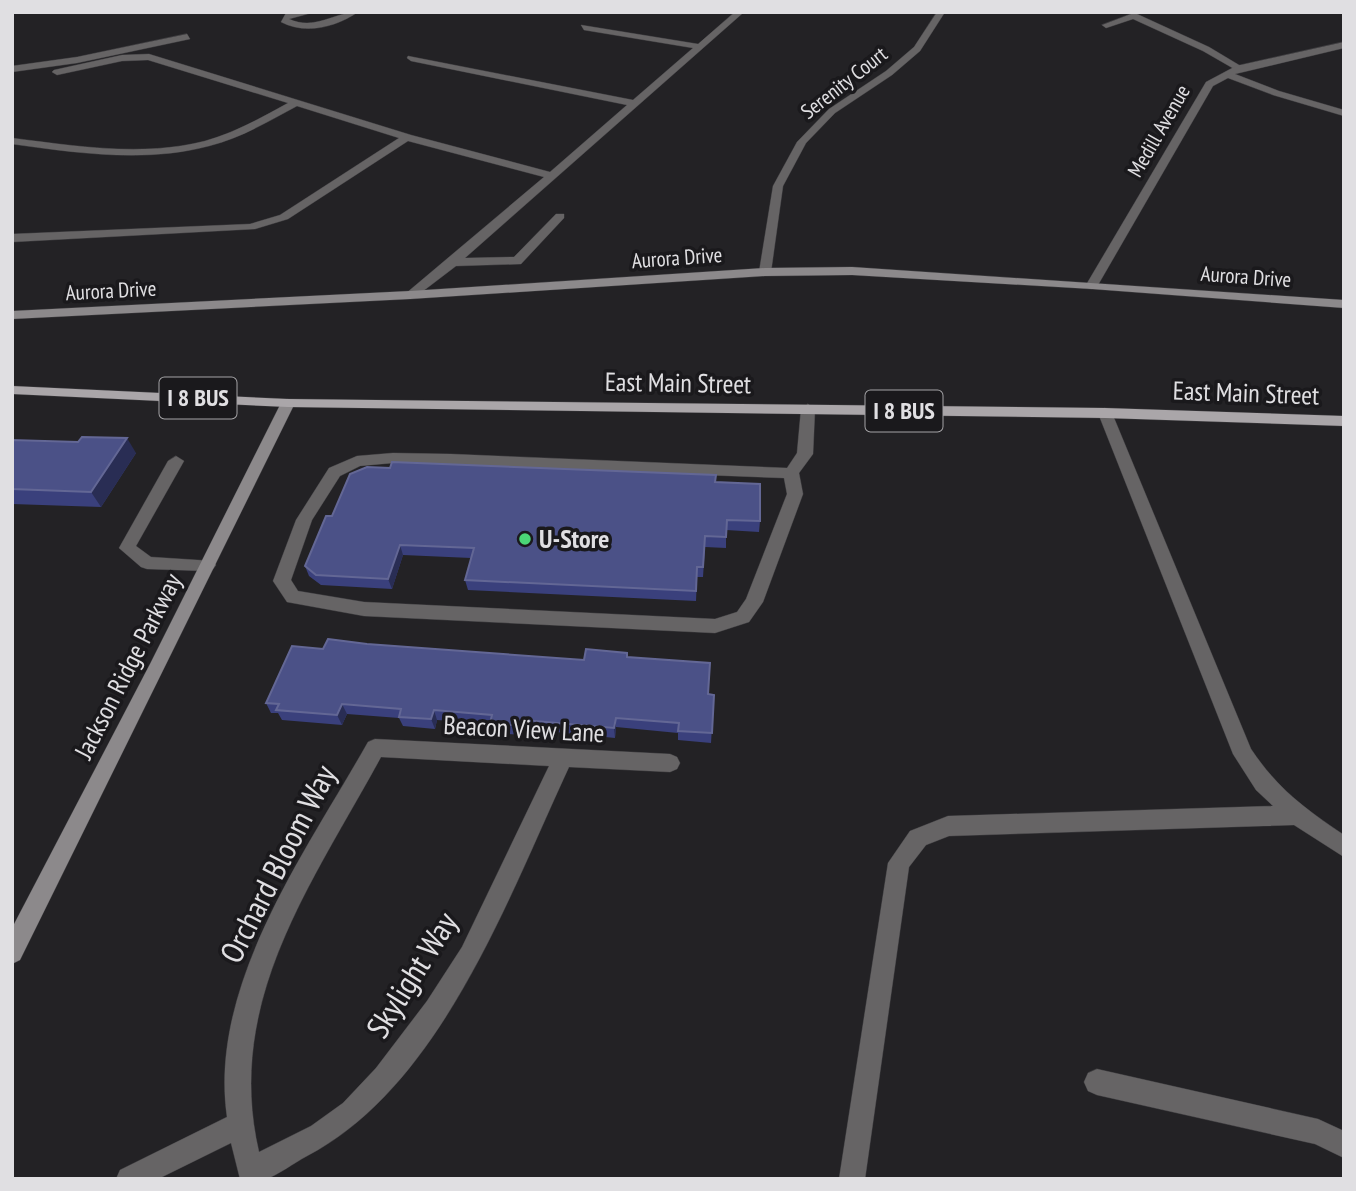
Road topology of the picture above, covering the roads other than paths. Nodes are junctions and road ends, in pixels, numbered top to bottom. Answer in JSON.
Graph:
{"nodes":[{"id":1,"x":311,"y":12,"type":"edge"},
{"id":2,"x":351,"y":12,"type":"edge"},
{"id":3,"x":740,"y":12,"type":"edge"},
{"id":4,"x":942,"y":12,"type":"edge"},
{"id":5,"x":1106,"y":25,"type":"dead end"},
{"id":6,"x":584,"y":27,"type":"dead end"},
{"id":7,"x":187,"y":37,"type":"dead end"},
{"id":8,"x":1344,"y":45,"type":"edge"},
{"id":9,"x":702,"y":47,"type":"junction"},
{"id":10,"x":411,"y":58,"type":"dead end"},
{"id":11,"x":1239,"y":68,"type":"junction"},
{"id":12,"x":12,"y":69,"type":"edge"},
{"id":13,"x":57,"y":72,"type":"dead end"},
{"id":14,"x":1227,"y":74,"type":"junction"},
{"id":15,"x":295,"y":103,"type":"junction"},
{"id":16,"x":636,"y":104,"type":"junction"},
{"id":17,"x":1344,"y":113,"type":"edge"},
{"id":18,"x":407,"y":137,"type":"junction"},
{"id":19,"x":12,"y":141,"type":"edge"},
{"id":20,"x":552,"y":176,"type":"junction"},
{"id":21,"x":560,"y":216,"type":"dead end"},
{"id":22,"x":12,"y":237,"type":"edge"},
{"id":23,"x":453,"y":262,"type":"junction"},
{"id":24,"x":765,"y":272,"type":"junction"},
{"id":25,"x":1092,"y":285,"type":"junction"},
{"id":26,"x":410,"y":295,"type":"junction"},
{"id":27,"x":1344,"y":304,"type":"edge"},
{"id":28,"x":12,"y":316,"type":"edge"},
{"id":29,"x":12,"y":390,"type":"edge"},
{"id":30,"x":288,"y":402,"type":"junction"},
{"id":31,"x":808,"y":410,"type":"junction"},
{"id":32,"x":1105,"y":413,"type":"junction"},
{"id":33,"x":1344,"y":421,"type":"edge"},
{"id":34,"x":176,"y":461,"type":"dead end"},
{"id":35,"x":791,"y":473,"type":"junction"},
{"id":36,"x":207,"y":565,"type":"junction"},
{"id":37,"x":375,"y":748,"type":"joint"},
{"id":38,"x":563,"y":757,"type":"junction"},
{"id":39,"x":670,"y":763,"type":"dead end"},
{"id":40,"x":1297,"y":815,"type":"junction"},
{"id":41,"x":1344,"y":847,"type":"edge"},
{"id":42,"x":12,"y":952,"type":"edge"},
{"id":43,"x":1097,"y":1082,"type":"dead end"},
{"id":44,"x":241,"y":1124,"type":"junction"},
{"id":45,"x":1344,"y":1144,"type":"edge"},
{"id":46,"x":252,"y":1175,"type":"edge"},
{"id":47,"x":129,"y":1179,"type":"edge"},
{"id":48,"x":852,"y":1179,"type":"edge"}],
"edges":[{"from":1,"to":2,"type":"street"},
{"from":3,"to":9,"type":"street"},
{"from":4,"to":24,"type":"street","name":"Serenity Court"},
{"from":5,"to":11,"type":"street"},
{"from":6,"to":9,"type":"street"},
{"from":7,"to":12,"type":"street"},
{"from":8,"to":11,"type":"street","name":"Medill Avenue"},
{"from":9,"to":16,"type":"street"},
{"from":10,"to":16,"type":"street"},
{"from":11,"to":14,"type":"street","name":"Medill Avenue"},
{"from":13,"to":15,"type":"street"},
{"from":14,"to":17,"type":"street"},
{"from":14,"to":25,"type":"street","name":"Medill Avenue"},
{"from":15,"to":18,"type":"street"},
{"from":15,"to":19,"type":"street"},
{"from":16,"to":20,"type":"street"},
{"from":18,"to":20,"type":"street"},
{"from":18,"to":22,"type":"street"},
{"from":20,"to":23,"type":"street"},
{"from":21,"to":23,"type":"street"},
{"from":23,"to":26,"type":"street"},
{"from":24,"to":25,"type":"street","name":"Aurora Drive"},
{"from":24,"to":26,"type":"street","name":"Aurora Drive"},
{"from":25,"to":27,"type":"street","name":"Aurora Drive"},
{"from":26,"to":28,"type":"street","name":"Aurora Drive"},
{"from":29,"to":30,"type":"main road","name":"East Main Street","number":"I 8 BUS"},
{"from":30,"to":31,"type":"main road","name":"East Main Street","number":"I 8 BUS"},
{"from":30,"to":36,"type":"street","name":"Jackson Ridge Parkway"},
{"from":31,"to":32,"type":"main road","name":"East Main Street","number":"I 8 BUS"},
{"from":31,"to":35,"type":"street"},
{"from":32,"to":33,"type":"main road","name":"East Main Street","number":"I 8 BUS"},
{"from":32,"to":40,"type":"street"},
{"from":34,"to":36,"type":"street"},
{"from":35,"to":35,"type":"street"},
{"from":36,"to":42,"type":"street","name":"Jackson Ridge Parkway"},
{"from":37,"to":38,"type":"street","name":"Beacon View Lane"},
{"from":37,"to":44,"type":"street","name":"Orchard Bloom Way"},
{"from":38,"to":39,"type":"street","name":"Beacon View Lane"},
{"from":38,"to":46,"type":"street","name":"Skylight Way"},
{"from":40,"to":41,"type":"street"},
{"from":40,"to":48,"type":"street"},
{"from":43,"to":45,"type":"street"},
{"from":44,"to":46,"type":"street","name":"Orchard Bloom Way"},
{"from":44,"to":47,"type":"street"}]}
